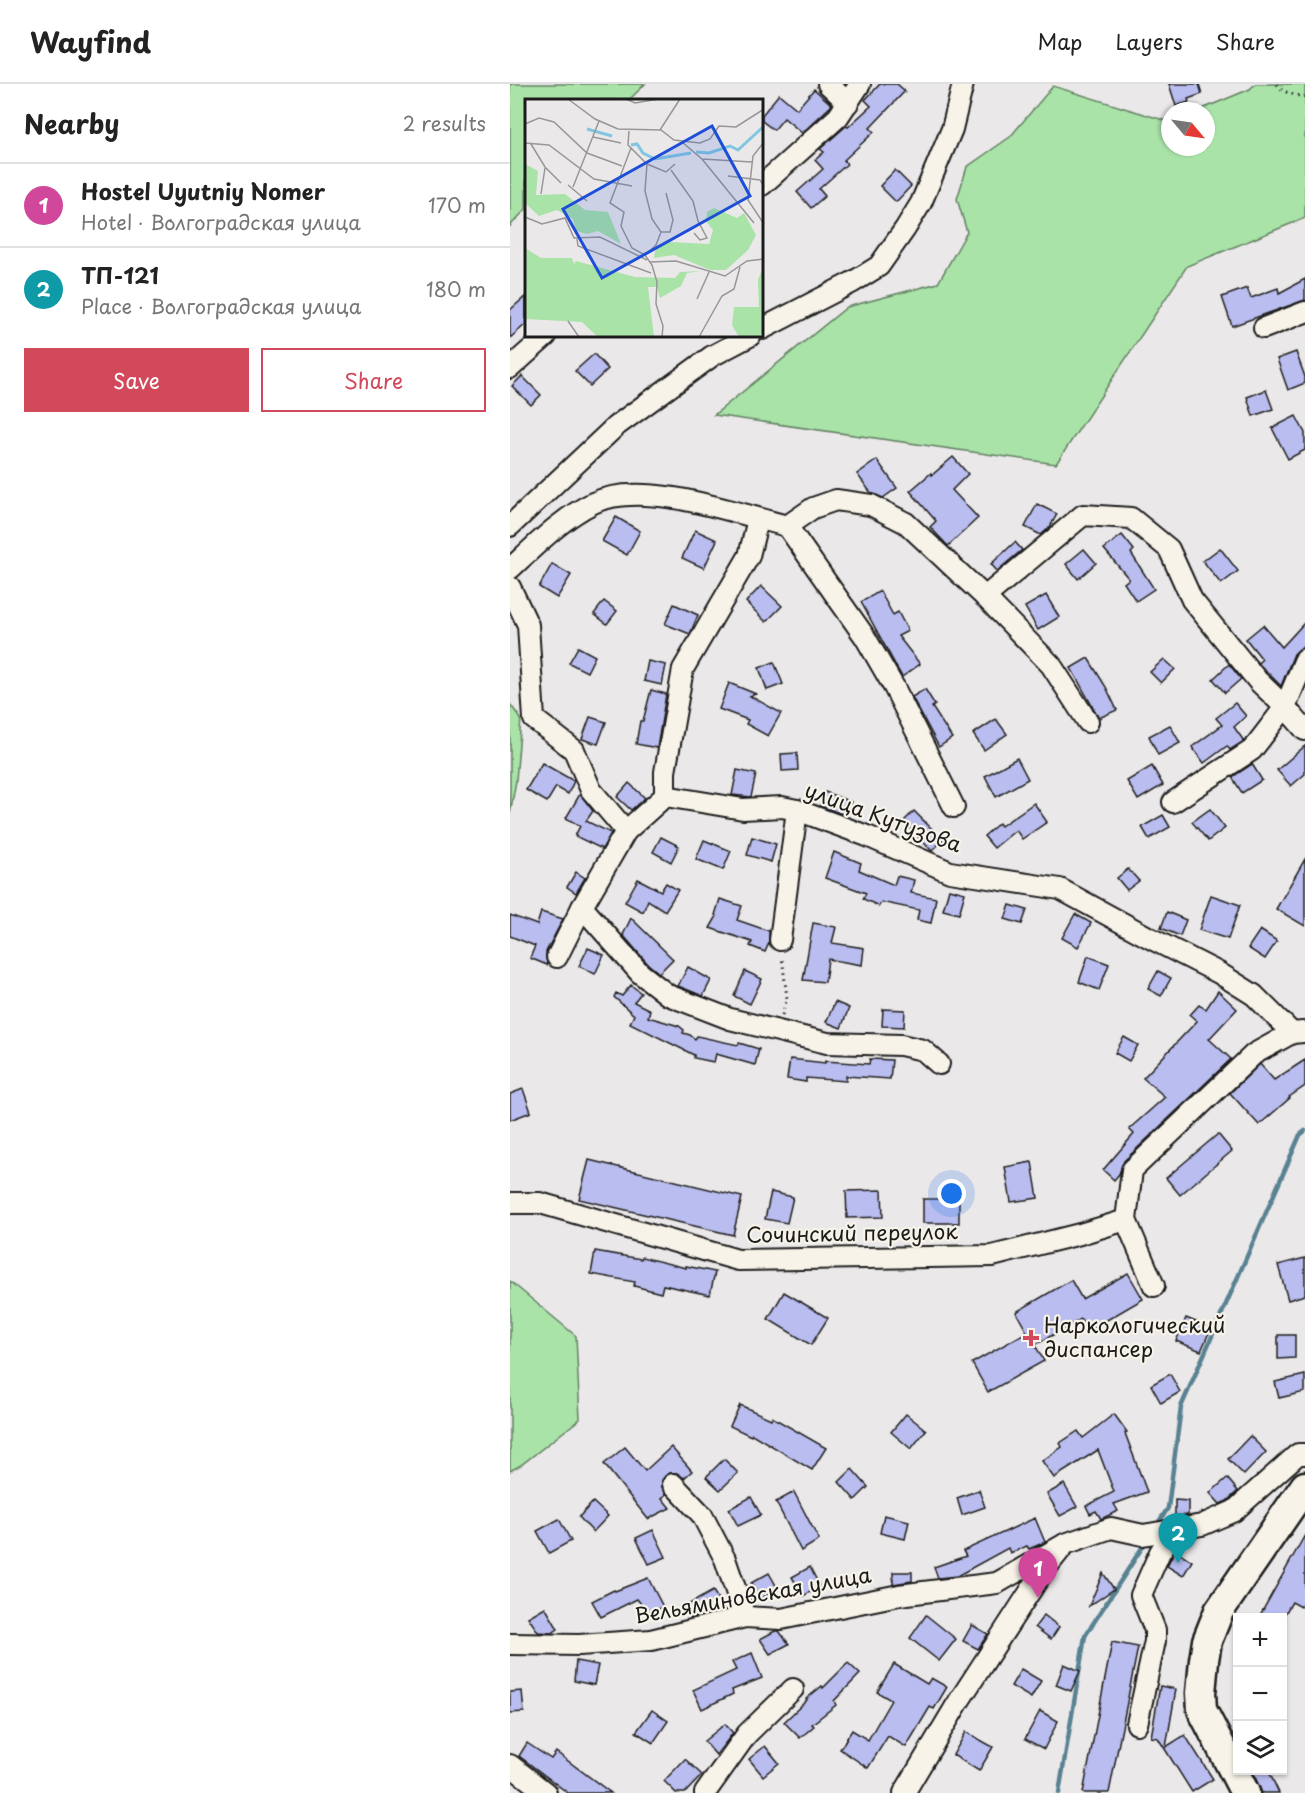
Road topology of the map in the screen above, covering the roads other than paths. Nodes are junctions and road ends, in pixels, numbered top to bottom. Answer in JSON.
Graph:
{"nodes":[{"id":1,"x":828,"y":84,"type":"edge"},
{"id":2,"x":860,"y":84,"type":"edge"},
{"id":3,"x":963,"y":84,"type":"edge"},
{"id":4,"x":848,"y":103,"type":"junction"},
{"id":5,"x":764,"y":183,"type":"edge"},
{"id":6,"x":1305,"y":312,"type":"edge"},
{"id":7,"x":764,"y":328,"type":"edge"},
{"id":8,"x":1264,"y":328,"type":"dead end"},
{"id":9,"x":544,"y":338,"type":"edge"},
{"id":10,"x":746,"y":338,"type":"edge"},
{"id":11,"x":510,"y":368,"type":"edge"},
{"id":12,"x":758,"y":519,"type":"junction"},
{"id":13,"x":510,"y":526,"type":"edge"},
{"id":14,"x":788,"y":526,"type":"junction"},
{"id":15,"x":510,"y":569,"type":"edge"},
{"id":16,"x":510,"y":587,"type":"edge"},
{"id":17,"x":985,"y":597,"type":"junction"},
{"id":18,"x":1305,"y":659,"type":"edge"},
{"id":19,"x":1285,"y":707,"type":"junction"},
{"id":20,"x":1089,"y":722,"type":"dead end"},
{"id":21,"x":1305,"y":730,"type":"edge"},
{"id":22,"x":665,"y":796,"type":"junction"},
{"id":23,"x":1173,"y":802,"type":"dead end"},
{"id":24,"x":954,"y":807,"type":"dead end"},
{"id":25,"x":796,"y":810,"type":"junction"},
{"id":26,"x":626,"y":831,"type":"junction"},
{"id":27,"x":582,"y":907,"type":"junction"},
{"id":28,"x":780,"y":940,"type":"road end"},
{"id":29,"x":557,"y":957,"type":"dead end"},
{"id":30,"x":1299,"y":1033,"type":"edge"},
{"id":31,"x":939,"y":1064,"type":"dead end"},
{"id":32,"x":510,"y":1203,"type":"edge"},
{"id":33,"x":1126,"y":1220,"type":"junction"},
{"id":34,"x":1154,"y":1286,"type":"dead end"},
{"id":35,"x":1305,"y":1454,"type":"edge"},
{"id":36,"x":673,"y":1484,"type":"dead end"},
{"id":37,"x":1305,"y":1486,"type":"edge"},
{"id":38,"x":1172,"y":1529,"type":"junction"},
{"id":39,"x":1065,"y":1544,"type":"junction"},
{"id":40,"x":745,"y":1617,"type":"junction"},
{"id":41,"x":510,"y":1644,"type":"edge"},
{"id":42,"x":793,"y":1689,"type":"dead end"},
{"id":43,"x":1137,"y":1724,"type":"dead end"},
{"id":44,"x":510,"y":1765,"type":"edge"},
{"id":45,"x":546,"y":1793,"type":"edge"},
{"id":46,"x":705,"y":1793,"type":"edge"},
{"id":47,"x":904,"y":1793,"type":"edge"},
{"id":48,"x":1245,"y":1793,"type":"edge"}],
"edges":[{"from":1,"to":4,"type":"street"},
{"from":2,"to":4,"type":"street"},
{"from":3,"to":7,"type":"street"},
{"from":4,"to":5,"type":"street"},
{"from":6,"to":8,"type":"street"},
{"from":9,"to":11,"type":"street"},
{"from":10,"to":13,"type":"street"},
{"from":12,"to":14,"type":"street"},
{"from":12,"to":15,"type":"street"},
{"from":12,"to":22,"type":"street"},
{"from":14,"to":17,"type":"street"},
{"from":14,"to":24,"type":"street"},
{"from":16,"to":26,"type":"street"},
{"from":17,"to":19,"type":"street"},
{"from":17,"to":20,"type":"street"},
{"from":18,"to":19,"type":"street"},
{"from":19,"to":21,"type":"street"},
{"from":19,"to":23,"type":"street"},
{"from":22,"to":25,"type":"street","name":"улица Кутузова"},
{"from":22,"to":26,"type":"street"},
{"from":25,"to":28,"type":"street"},
{"from":25,"to":30,"type":"street","name":"улица Кутузова"},
{"from":26,"to":27,"type":"street"},
{"from":27,"to":29,"type":"street"},
{"from":27,"to":31,"type":"street"},
{"from":30,"to":33,"type":"street"},
{"from":32,"to":33,"type":"street","name":"Сочинский переулок"},
{"from":33,"to":34,"type":"street"},
{"from":35,"to":38,"type":"street"},
{"from":36,"to":40,"type":"street"},
{"from":37,"to":48,"type":"highway"},
{"from":38,"to":39,"type":"street","name":"Вельяминовская улица"},
{"from":38,"to":43,"type":"street"},
{"from":39,"to":40,"type":"street","name":"Вельяминовская улица"},
{"from":39,"to":47,"type":"street"},
{"from":40,"to":41,"type":"street","name":"Вельяминовская улица"},
{"from":42,"to":46,"type":"street"},
{"from":44,"to":45,"type":"street"}]}
